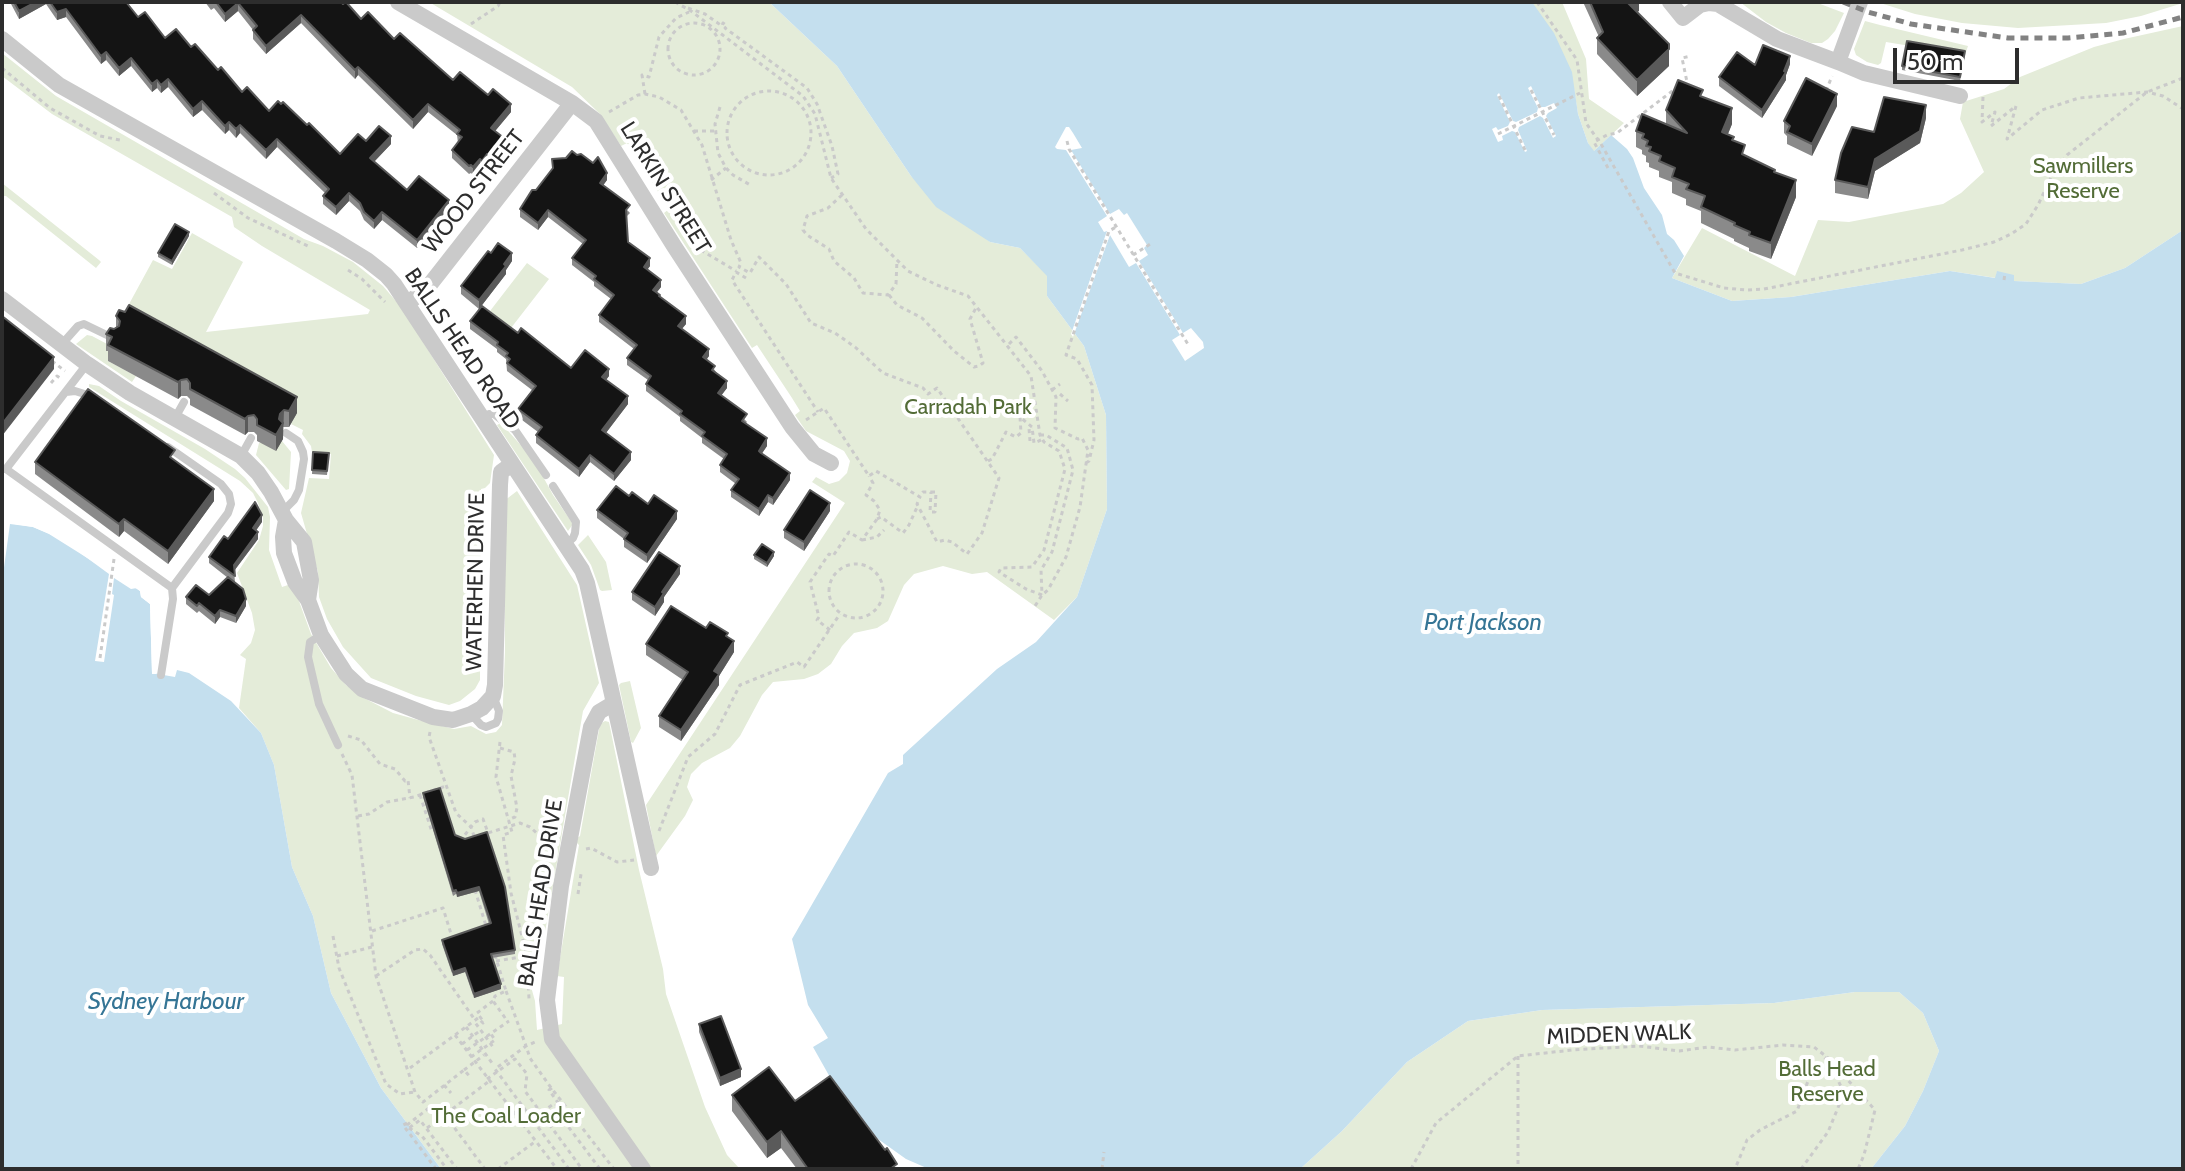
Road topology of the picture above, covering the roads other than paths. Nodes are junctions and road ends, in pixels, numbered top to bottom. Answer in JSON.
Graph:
{"nodes":[{"id":1,"x":398,"y":2,"type":"edge"},
{"id":2,"x":1670,"y":2,"type":"edge"},
{"id":3,"x":1860,"y":2,"type":"edge"},
{"id":4,"x":2,"y":39,"type":"edge"},
{"id":5,"x":1835,"y":69,"type":"junction"},
{"id":6,"x":1960,"y":96,"type":"dead end"},
{"id":7,"x":572,"y":103,"type":"junction"},
{"id":8,"x":2,"y":299,"type":"edge"},
{"id":9,"x":407,"y":304,"type":"junction"},
{"id":10,"x":113,"y":338,"type":"edge"},
{"id":11,"x":62,"y":344,"type":"junction"},
{"id":12,"x":87,"y":364,"type":"junction"},
{"id":13,"x":66,"y":392,"type":"junction"},
{"id":14,"x":184,"y":402,"type":"dead end"},
{"id":15,"x":104,"y":404,"type":"edge"},
{"id":16,"x":175,"y":418,"type":"junction"},
{"id":17,"x":482,"y":419,"type":"junction"},
{"id":18,"x":286,"y":433,"type":"edge"},
{"id":19,"x":251,"y":438,"type":"dead end"},
{"id":20,"x":157,"y":440,"type":"edge"},
{"id":21,"x":241,"y":456,"type":"junction"},
{"id":22,"x":831,"y":463,"type":"dead end"},
{"id":23,"x":512,"y":464,"type":"junction"},
{"id":24,"x":4,"y":469,"type":"edge"},
{"id":25,"x":546,"y":475,"type":"dead end"},
{"id":26,"x":553,"y":486,"type":"dead end"},
{"id":27,"x":284,"y":516,"type":"junction"},
{"id":28,"x":565,"y":545,"type":"junction"},
{"id":29,"x":172,"y":588,"type":"junction"},
{"id":30,"x":321,"y":635,"type":"junction"},
{"id":31,"x":161,"y":675,"type":"dead end"},
{"id":32,"x":614,"y":703,"type":"junction"},
{"id":33,"x":338,"y":745,"type":"road end"},
{"id":34,"x":649,"y":860,"type":"road end"},
{"id":35,"x":643,"y":1169,"type":"edge"}],
"edges":[{"from":1,"to":7,"type":"street","name":"LARKIN STREET"},
{"from":2,"to":5,"type":"street"},
{"from":3,"to":5,"type":"street"},
{"from":4,"to":9,"type":"street","name":"BALLS HEAD ROAD"},
{"from":5,"to":6,"type":"street"},
{"from":7,"to":9,"type":"street","name":"WOOD STREET"},
{"from":7,"to":22,"type":"street","name":"LARKIN STREET"},
{"from":8,"to":11,"type":"street"},
{"from":9,"to":17,"type":"street","name":"BALLS HEAD ROAD"},
{"from":10,"to":11,"type":"lane"},
{"from":11,"to":12,"type":"street"},
{"from":12,"to":13,"type":"lane"},
{"from":12,"to":16,"type":"street"},
{"from":13,"to":15,"type":"lane"},
{"from":13,"to":24,"type":"lane"},
{"from":14,"to":16,"type":"lane"},
{"from":16,"to":21,"type":"street"},
{"from":17,"to":23,"type":"street","name":"BALLS HEAD ROAD"},
{"from":17,"to":25,"type":"lane"},
{"from":18,"to":27,"type":"lane"},
{"from":19,"to":21,"type":"lane"},
{"from":20,"to":29,"type":"lane"},
{"from":21,"to":27,"type":"street"},
{"from":23,"to":28,"type":"street","name":"BALLS HEAD ROAD"},
{"from":23,"to":30,"type":"street","name":"WATERHEN DRIVE"},
{"from":24,"to":29,"type":"lane"},
{"from":26,"to":28,"type":"lane"},
{"from":27,"to":30,"type":"street","name":"WATERHEN DRIVE"},
{"from":28,"to":32,"type":"street","name":"BALLS HEAD ROAD"},
{"from":29,"to":31,"type":"lane"},
{"from":30,"to":33,"type":"lane"},
{"from":32,"to":34,"type":"street","name":"BALLS HEAD ROAD"},
{"from":32,"to":35,"type":"street","name":"BALLS HEAD DRIVE"}]}
